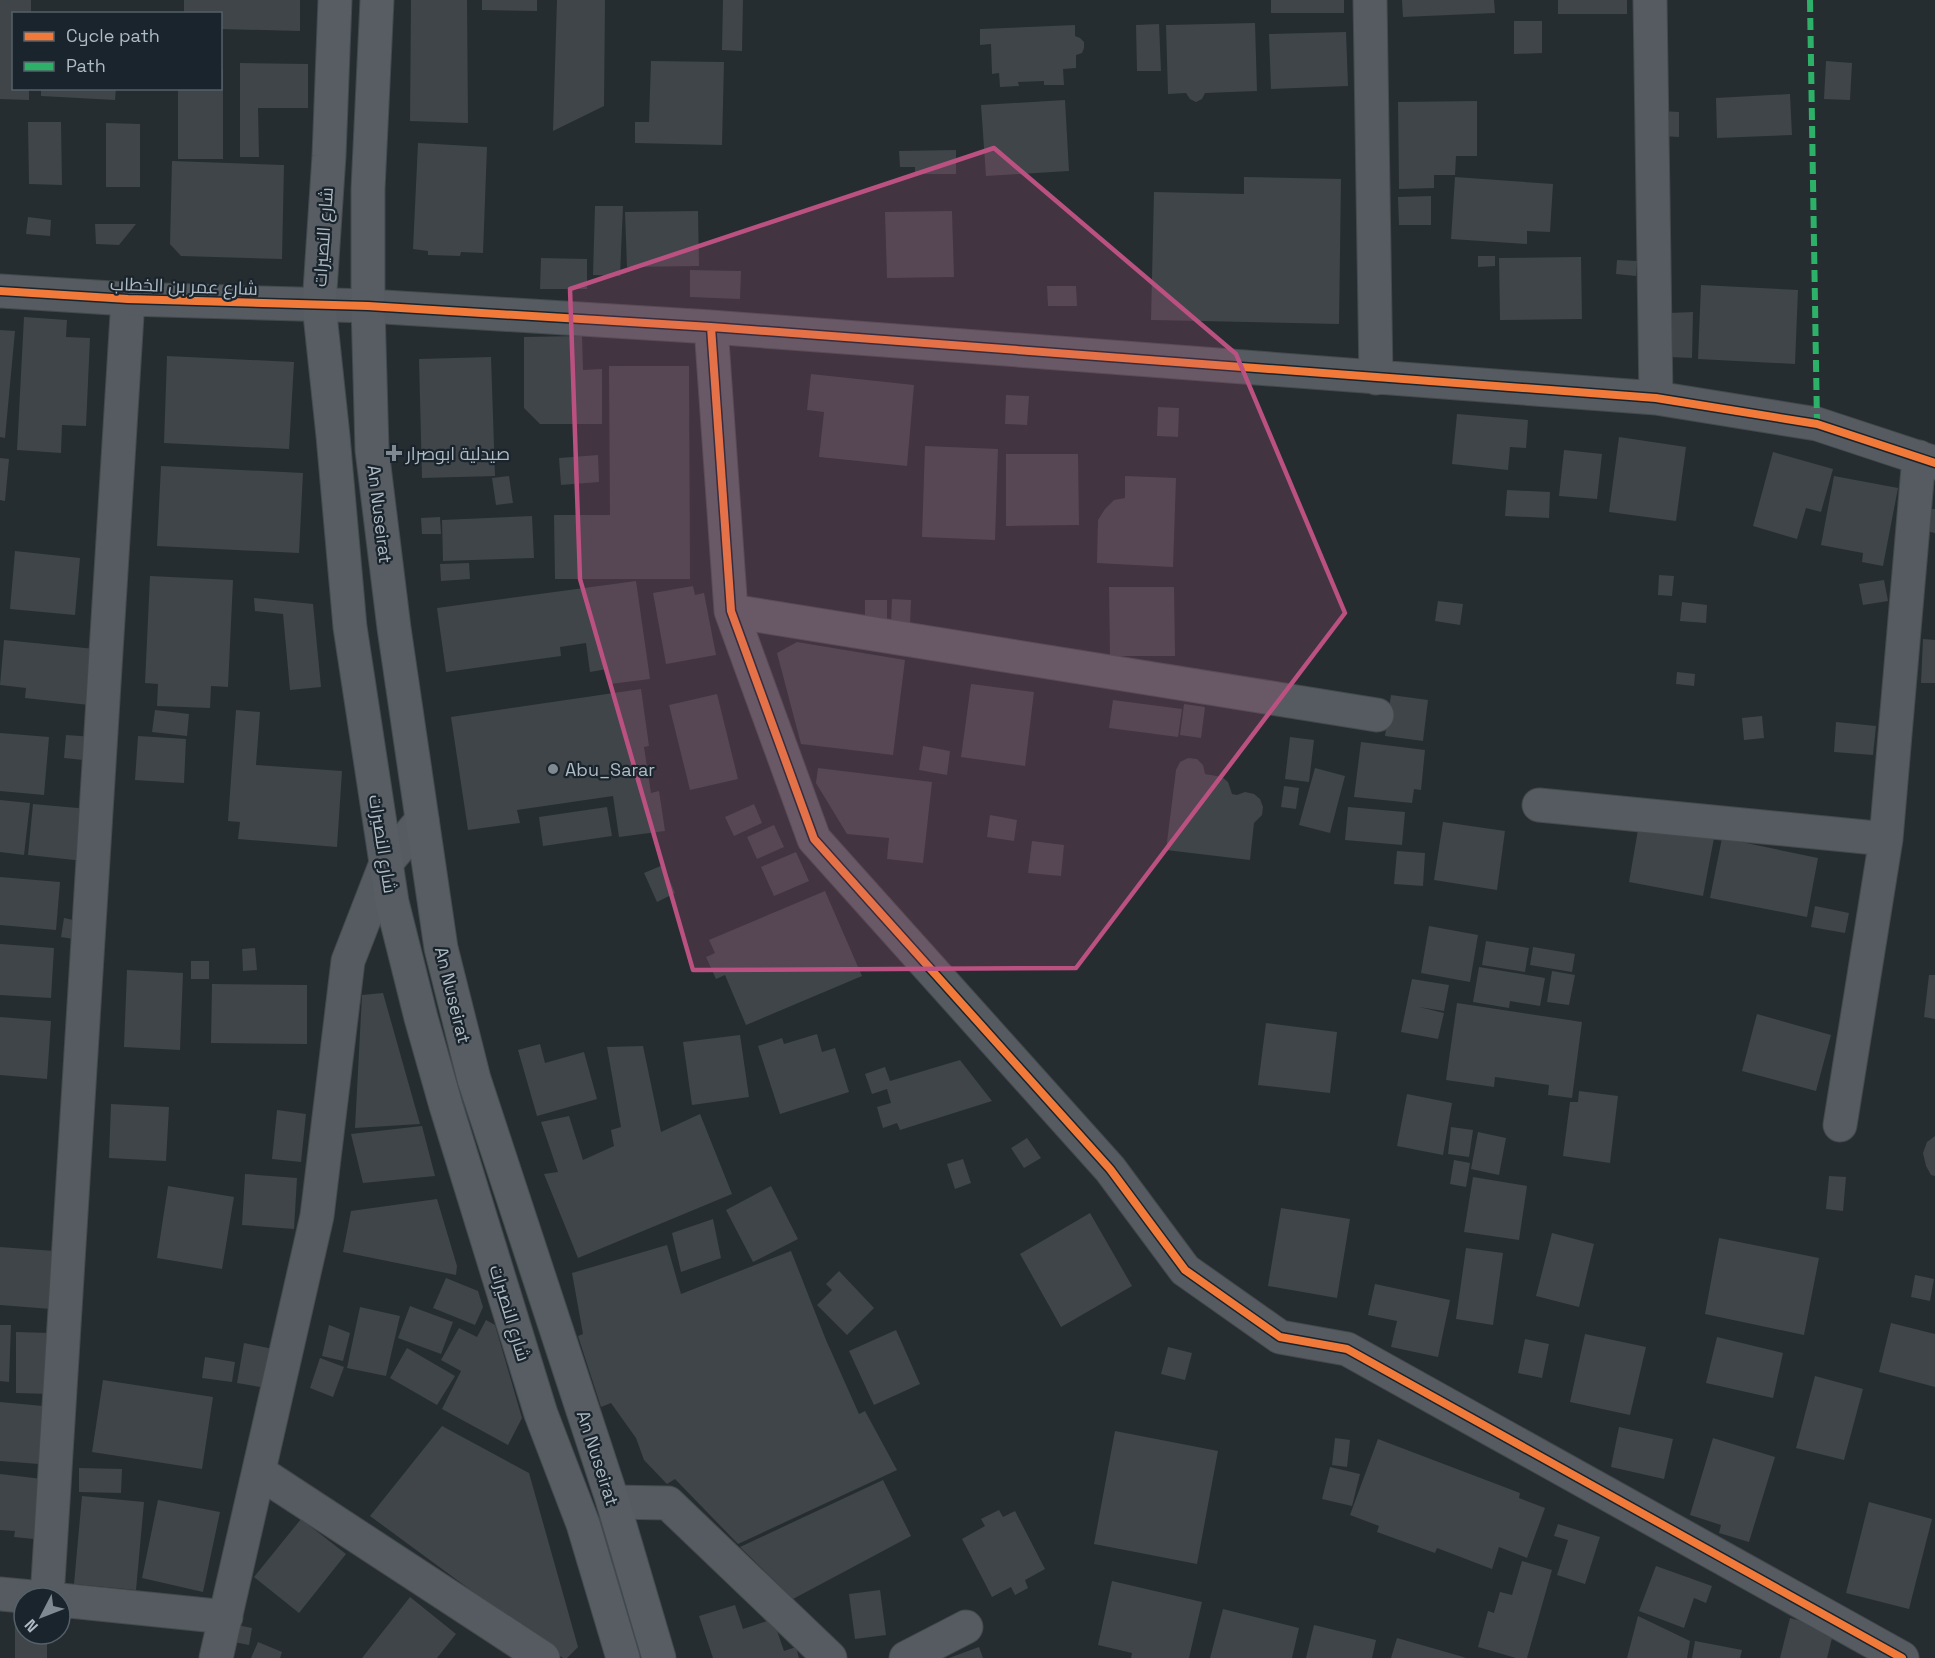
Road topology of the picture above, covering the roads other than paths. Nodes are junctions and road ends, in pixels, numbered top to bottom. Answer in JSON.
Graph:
{"nodes":[{"id":1,"x":335,"y":0,"type":"edge"},
{"id":2,"x":377,"y":0,"type":"edge"},
{"id":3,"x":1370,"y":0,"type":"edge"},
{"id":4,"x":1650,"y":0,"type":"edge"},
{"id":5,"x":0,"y":291,"type":"edge"},
{"id":6,"x":128,"y":300,"type":"junction"},
{"id":7,"x":319,"y":305,"type":"junction"},
{"id":8,"x":368,"y":306,"type":"junction"},
{"id":9,"x":711,"y":327,"type":"junction"},
{"id":10,"x":1376,"y":378,"type":"junction"},
{"id":11,"x":1656,"y":398,"type":"junction"},
{"id":12,"x":1927,"y":460,"type":"edge"},
{"id":13,"x":731,"y":611,"type":"junction"},
{"id":14,"x":1377,"y":715,"type":"dead end"},
{"id":15,"x":1539,"y":805,"type":"dead end"},
{"id":16,"x":422,"y":820,"type":"junction"},
{"id":17,"x":1886,"y":839,"type":"junction"},
{"id":18,"x":386,"y":863,"type":"junction"},
{"id":19,"x":1840,"y":1125,"type":"dead end"},
{"id":20,"x":259,"y":1472,"type":"junction"},
{"id":21,"x":613,"y":1502,"type":"junction"},
{"id":22,"x":46,"y":1586,"type":"edge"},
{"id":23,"x":72,"y":1601,"type":"edge"},
{"id":24,"x":226,"y":1617,"type":"junction"},
{"id":25,"x":966,"y":1627,"type":"dead end"},
{"id":26,"x":216,"y":1658,"type":"edge"},
{"id":27,"x":543,"y":1658,"type":"edge"},
{"id":28,"x":623,"y":1658,"type":"edge"},
{"id":29,"x":659,"y":1658,"type":"edge"},
{"id":30,"x":830,"y":1658,"type":"edge"},
{"id":31,"x":906,"y":1658,"type":"edge"},
{"id":32,"x":1902,"y":1658,"type":"edge"}],
"edges":[{"from":1,"to":7,"type":"main road","name":"شارع النصيرات"},
{"from":2,"to":8,"type":"main road"},
{"from":3,"to":10,"type":"street"},
{"from":4,"to":11,"type":"street"},
{"from":5,"to":6,"type":"street","name":"شارع عمر بن الخطاب"},
{"from":6,"to":7,"type":"street","name":"شارع عمر بن الخطاب"},
{"from":6,"to":22,"type":"street"},
{"from":7,"to":8,"type":"street","name":"شارع عمر بن الخطاب"},
{"from":7,"to":18,"type":"main road","name":"شارع النصيرات"},
{"from":8,"to":9,"type":"street","name":"شارع عمر بن الخطاب"},
{"from":8,"to":16,"type":"main road","name":"An Nuseirat"},
{"from":9,"to":10,"type":"street","name":"شارع عمر بن الخطاب"},
{"from":9,"to":13,"type":"street"},
{"from":10,"to":11,"type":"street","name":"شارع عمر بن الخطاب"},
{"from":11,"to":12,"type":"street","name":"شارع عمر بن الخطاب"},
{"from":12,"to":17,"type":"street"},
{"from":13,"to":14,"type":"street"},
{"from":13,"to":32,"type":"street"},
{"from":15,"to":17,"type":"street"},
{"from":16,"to":18,"type":"street"},
{"from":16,"to":21,"type":"main road","name":"An Nuseirat"},
{"from":17,"to":19,"type":"street"},
{"from":18,"to":20,"type":"street"},
{"from":18,"to":28,"type":"main road","name":"شارع النصيرات"},
{"from":20,"to":24,"type":"street"},
{"from":20,"to":27,"type":"street"},
{"from":21,"to":29,"type":"main road","name":"An Nuseirat"},
{"from":21,"to":30,"type":"street"},
{"from":23,"to":24,"type":"street"},
{"from":24,"to":26,"type":"street"},
{"from":25,"to":31,"type":"street"}]}
